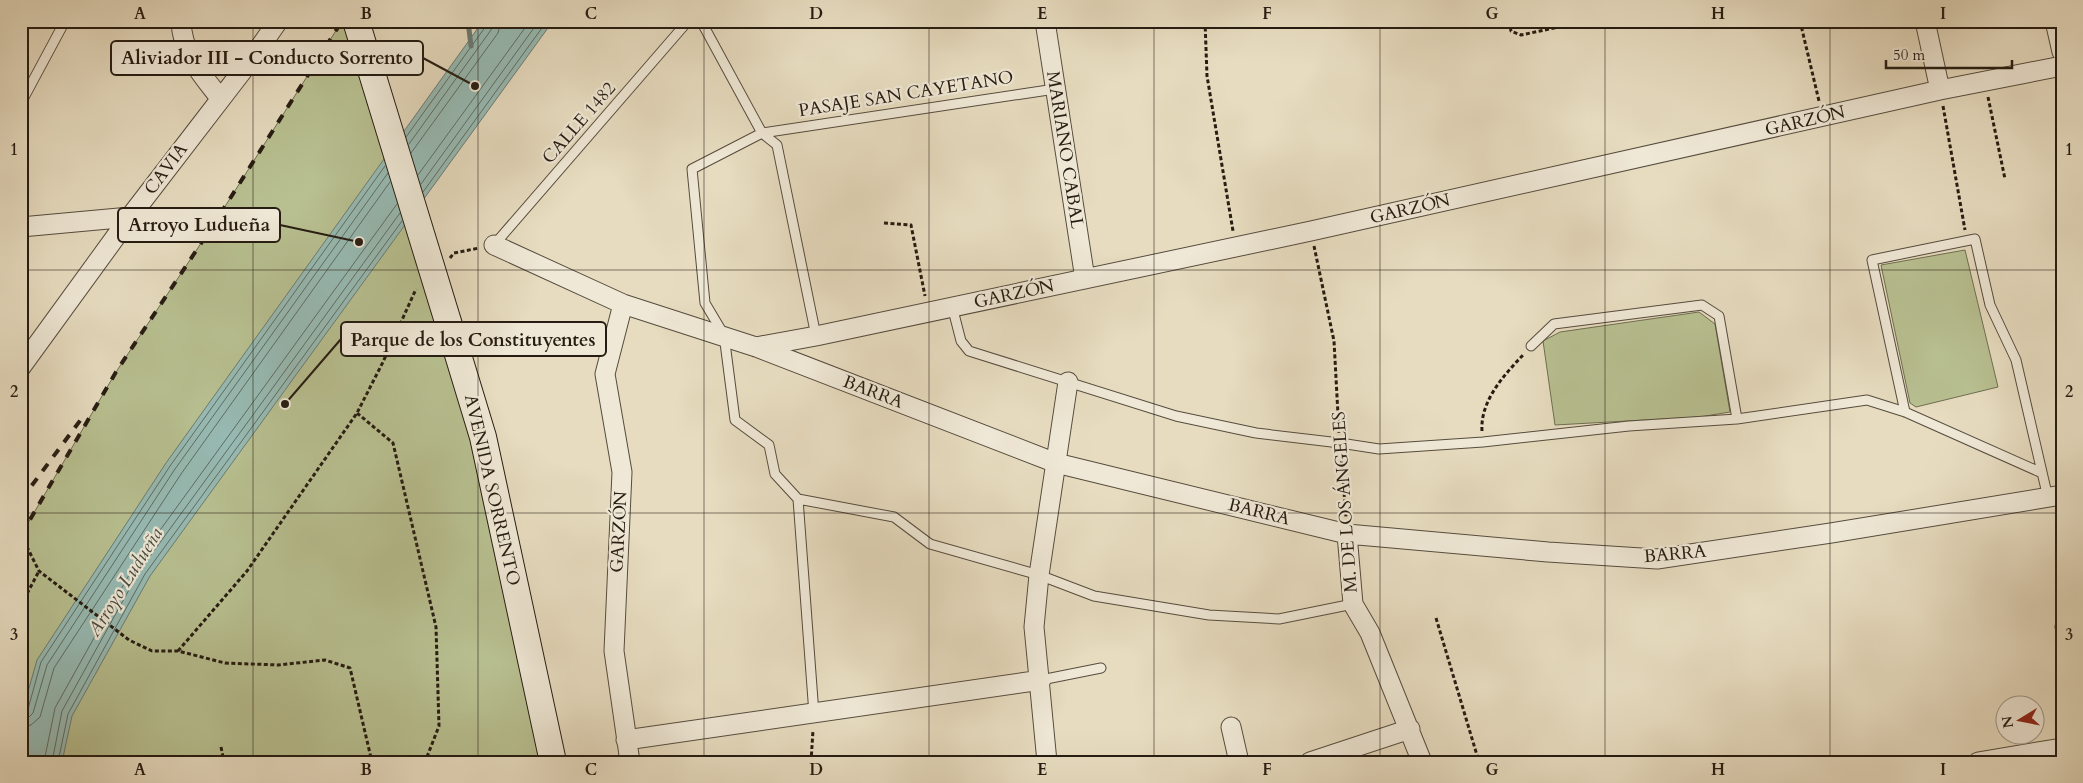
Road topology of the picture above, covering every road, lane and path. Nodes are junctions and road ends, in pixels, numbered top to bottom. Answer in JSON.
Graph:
{"nodes":[{"id":1,"x":65,"y":21,"type":"edge"},
{"id":2,"x":180,"y":21,"type":"edge"},
{"id":3,"x":278,"y":21,"type":"edge"},
{"id":4,"x":356,"y":21,"type":"edge"},
{"id":5,"x":688,"y":21,"type":"edge"},
{"id":6,"x":701,"y":21,"type":"edge"},
{"id":7,"x":1045,"y":21,"type":"edge"},
{"id":8,"x":1205,"y":21,"type":"edge"},
{"id":9,"x":1509,"y":21,"type":"edge"},
{"id":10,"x":1587,"y":21,"type":"edge"},
{"id":11,"x":1800,"y":21,"type":"edge"},
{"id":12,"x":1925,"y":21,"type":"edge"},
{"id":13,"x":2055,"y":21,"type":"edge"},
{"id":14,"x":2062,"y":52,"type":"edge"},
{"id":15,"x":2062,"y":66,"type":"edge"},
{"id":16,"x":1985,"y":82,"type":"junction"},
{"id":17,"x":1055,"y":88,"type":"junction"},
{"id":18,"x":1940,"y":90,"type":"junction"},
{"id":19,"x":220,"y":98,"type":"junction"},
{"id":20,"x":21,"y":103,"type":"edge"},
{"id":21,"x":1822,"y":117,"type":"junction"},
{"id":22,"x":762,"y":133,"type":"junction"},
{"id":23,"x":2005,"y":179,"type":"dead end"},
{"id":24,"x":130,"y":217,"type":"junction"},
{"id":25,"x":884,"y":222,"type":"dead end"},
{"id":26,"x":21,"y":227,"type":"edge"},
{"id":27,"x":1311,"y":231,"type":"junction"},
{"id":28,"x":1967,"y":240,"type":"junction"},
{"id":29,"x":494,"y":245,"type":"junction"},
{"id":30,"x":1236,"y":247,"type":"junction"},
{"id":31,"x":448,"y":259,"type":"dead end"},
{"id":32,"x":1085,"y":278,"type":"junction"},
{"id":33,"x":422,"y":283,"type":"dead end"},
{"id":34,"x":623,"y":304,"type":"junction"},
{"id":35,"x":952,"y":306,"type":"junction"},
{"id":36,"x":928,"y":312,"type":"junction"},
{"id":37,"x":724,"y":335,"type":"junction"},
{"id":38,"x":816,"y":336,"type":"junction"},
{"id":39,"x":1531,"y":346,"type":"joint"},
{"id":40,"x":756,"y":347,"type":"junction"},
{"id":41,"x":21,"y":367,"type":"edge"},
{"id":42,"x":1068,"y":382,"type":"junction"},
{"id":43,"x":1905,"y":412,"type":"junction"},
{"id":44,"x":357,"y":413,"type":"junction"},
{"id":45,"x":1737,"y":419,"type":"junction"},
{"id":46,"x":1340,"y":442,"type":"junction"},
{"id":47,"x":1483,"y":442,"type":"junction"},
{"id":48,"x":1056,"y":463,"type":"junction"},
{"id":49,"x":2042,"y":473,"type":"junction"},
{"id":50,"x":2055,"y":496,"type":"edge"},
{"id":51,"x":798,"y":499,"type":"junction"},
{"id":52,"x":1347,"y":534,"type":"junction"},
{"id":53,"x":21,"y":535,"type":"edge"},
{"id":54,"x":39,"y":571,"type":"junction"},
{"id":55,"x":1039,"y":575,"type":"junction"},
{"id":56,"x":1353,"y":604,"type":"junction"},
{"id":57,"x":21,"y":606,"type":"edge"},
{"id":58,"x":1436,"y":618,"type":"dead end"},
{"id":59,"x":2062,"y":626,"type":"edge"},
{"id":60,"x":2062,"y":635,"type":"edge"},
{"id":61,"x":178,"y":651,"type":"junction"},
{"id":62,"x":1101,"y":668,"type":"dead end"},
{"id":63,"x":1040,"y":680,"type":"junction"},
{"id":64,"x":814,"y":714,"type":"junction"},
{"id":65,"x":1231,"y":727,"type":"dead end"},
{"id":66,"x":1410,"y":729,"type":"junction"},
{"id":67,"x":626,"y":740,"type":"junction"},
{"id":68,"x":221,"y":747,"type":"dead end"},
{"id":69,"x":2062,"y":748,"type":"edge"},
{"id":70,"x":224,"y":762,"type":"edge"},
{"id":71,"x":372,"y":762,"type":"edge"},
{"id":72,"x":425,"y":762,"type":"edge"},
{"id":73,"x":552,"y":762,"type":"edge"},
{"id":74,"x":630,"y":762,"type":"edge"},
{"id":75,"x":811,"y":762,"type":"edge"},
{"id":76,"x":1047,"y":762,"type":"edge"},
{"id":77,"x":1239,"y":762,"type":"edge"},
{"id":78,"x":1310,"y":762,"type":"edge"},
{"id":79,"x":1422,"y":762,"type":"edge"},
{"id":80,"x":1479,"y":762,"type":"edge"},
{"id":81,"x":1978,"y":762,"type":"edge"}],
"edges":[{"from":1,"to":20,"type":"lane"},
{"from":2,"to":19,"type":"street"},
{"from":3,"to":19,"type":"street","name":"CAVIA"},
{"from":4,"to":73,"type":"main road","name":"AVENIDA SORRENTO","bridge":true},
{"from":5,"to":29,"type":"lane","name":"CALLE 1482"},
{"from":6,"to":22,"type":"lane"},
{"from":7,"to":17,"type":"street","name":"MARIANO CABAL"},
{"from":8,"to":30,"type":"path"},
{"from":9,"to":10,"type":"path"},
{"from":11,"to":21,"type":"path"},
{"from":12,"to":18,"type":"street"},
{"from":13,"to":14,"type":"street"},
{"from":15,"to":16,"type":"street","name":"GARZÓN"},
{"from":16,"to":18,"type":"street","name":"GARZÓN"},
{"from":16,"to":23,"type":"path"},
{"from":17,"to":22,"type":"lane","name":"PASAJE SAN CAYETANO"},
{"from":17,"to":32,"type":"street","name":"MARIANO CABAL"},
{"from":18,"to":21,"type":"street","name":"GARZÓN"},
{"from":18,"to":28,"type":"path"},
{"from":19,"to":24,"type":"street","name":"CAVIA"},
{"from":21,"to":27,"type":"street","name":"GARZÓN"},
{"from":22,"to":37,"type":"lane","name":"PASAJE SAN CAYETANO"},
{"from":22,"to":38,"type":"lane"},
{"from":24,"to":26,"type":"street"},
{"from":24,"to":41,"type":"street","name":"CAVIA"},
{"from":25,"to":36,"type":"path"},
{"from":27,"to":30,"type":"street","name":"GARZÓN"},
{"from":27,"to":46,"type":"path","name":"M. DE LOS ÁNGELES"},
{"from":28,"to":43,"type":"lane"},
{"from":28,"to":49,"type":"lane"},
{"from":29,"to":31,"type":"path"},
{"from":29,"to":34,"type":"street","name":"BARRA"},
{"from":30,"to":32,"type":"street","name":"GARZÓN"},
{"from":32,"to":35,"type":"street","name":"GARZÓN"},
{"from":33,"to":44,"type":"path"},
{"from":34,"to":37,"type":"street","name":"BARRA"},
{"from":34,"to":67,"type":"street","name":"GARZÓN"},
{"from":35,"to":36,"type":"street","name":"GARZÓN"},
{"from":35,"to":42,"type":"lane"},
{"from":36,"to":38,"type":"street","name":"GARZÓN"},
{"from":37,"to":40,"type":"street","name":"BARRA"},
{"from":37,"to":51,"type":"lane"},
{"from":38,"to":40,"type":"street","name":"GARZÓN"},
{"from":39,"to":45,"type":"lane"},
{"from":39,"to":47,"type":"path"},
{"from":40,"to":48,"type":"street","name":"BARRA"},
{"from":42,"to":46,"type":"lane"},
{"from":42,"to":48,"type":"street"},
{"from":43,"to":45,"type":"lane"},
{"from":43,"to":49,"type":"lane"},
{"from":44,"to":61,"type":"path"},
{"from":44,"to":72,"type":"path"},
{"from":45,"to":47,"type":"lane"},
{"from":46,"to":47,"type":"lane"},
{"from":46,"to":52,"type":"path","name":"M. DE LOS ÁNGELES"},
{"from":48,"to":52,"type":"street","name":"BARRA"},
{"from":48,"to":55,"type":"street"},
{"from":49,"to":50,"type":"lane"},
{"from":50,"to":52,"type":"street","name":"BARRA"},
{"from":51,"to":55,"type":"lane"},
{"from":51,"to":64,"type":"lane"},
{"from":52,"to":56,"type":"street","name":"M. DE LOS ÁNGELES"},
{"from":53,"to":54,"type":"path"},
{"from":54,"to":57,"type":"path"},
{"from":54,"to":61,"type":"path"},
{"from":55,"to":56,"type":"lane"},
{"from":55,"to":63,"type":"street"},
{"from":56,"to":66,"type":"street","name":"M. DE LOS ÁNGELES"},
{"from":58,"to":80,"type":"path"},
{"from":59,"to":60,"type":"lane"},
{"from":61,"to":71,"type":"path"},
{"from":62,"to":63,"type":"lane"},
{"from":63,"to":64,"type":"street"},
{"from":63,"to":76,"type":"street"},
{"from":64,"to":67,"type":"street"},
{"from":64,"to":75,"type":"path"},
{"from":65,"to":77,"type":"street"},
{"from":66,"to":78,"type":"street"},
{"from":66,"to":79,"type":"street","name":"M. DE LOS ÁNGELES"},
{"from":67,"to":74,"type":"street","name":"GARZÓN"},
{"from":68,"to":70,"type":"path"},
{"from":69,"to":81,"type":"street"}]}
